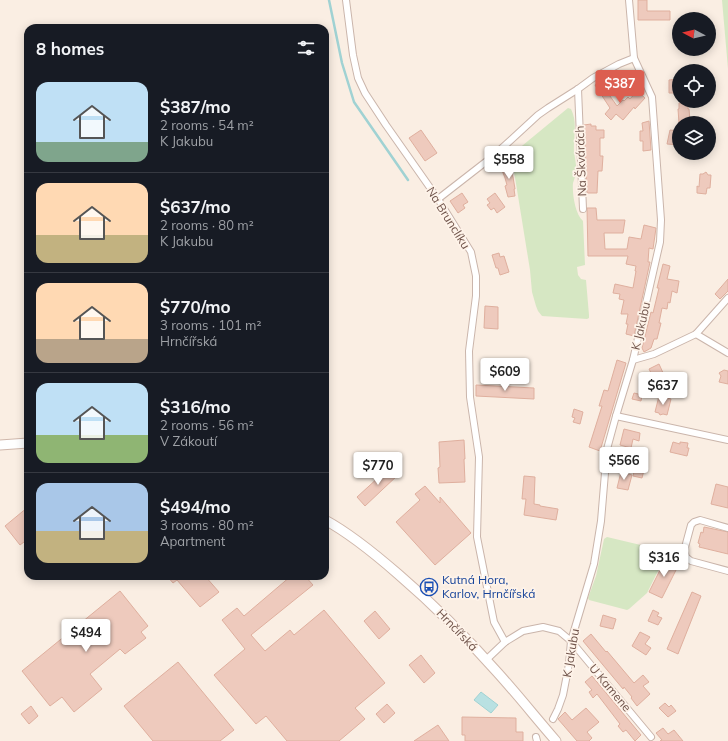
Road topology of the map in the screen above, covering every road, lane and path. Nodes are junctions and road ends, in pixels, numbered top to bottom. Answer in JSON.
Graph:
{"nodes":[{"id":1,"x":346,"y":0,"type":"edge"},
{"id":2,"x":629,"y":0,"type":"edge"},
{"id":3,"x":634,"y":58,"type":"junction"},
{"id":4,"x":578,"y":89,"type":"junction"},
{"id":5,"x":438,"y":199,"type":"junction"},
{"id":6,"x":583,"y":209,"type":"dead end"},
{"id":7,"x":728,"y":298,"type":"edge"},
{"id":8,"x":696,"y":334,"type":"junction"},
{"id":9,"x":728,"y":353,"type":"edge"},
{"id":10,"x":633,"y":360,"type":"junction"},
{"id":11,"x":616,"y":416,"type":"junction"},
{"id":12,"x":728,"y":440,"type":"edge"},
{"id":13,"x":24,"y":443,"type":"edge"},
{"id":14,"x":0,"y":446,"type":"edge"},
{"id":15,"x":329,"y":523,"type":"edge"},
{"id":16,"x":728,"y":528,"type":"edge"},
{"id":17,"x":728,"y":570,"type":"edge"},
{"id":18,"x":571,"y":641,"type":"junction"},
{"id":19,"x":505,"y":642,"type":"junction"},
{"id":20,"x":486,"y":660,"type":"junction"},
{"id":21,"x":553,"y":719,"type":"dead end"},
{"id":22,"x":651,"y":737,"type":"dead end"},
{"id":23,"x":556,"y":741,"type":"edge"}],
"edges":[{"from":1,"to":5,"type":"street","name":"Na Brunclíku"},
{"from":2,"to":3,"type":"street","name":"K Jakubu"},
{"from":3,"to":4,"type":"street"},
{"from":3,"to":10,"type":"street","name":"K Jakubu"},
{"from":4,"to":5,"type":"street"},
{"from":4,"to":6,"type":"street","name":"Na Škvárách"},
{"from":5,"to":19,"type":"street","name":"Na Brunclíku"},
{"from":7,"to":8,"type":"street"},
{"from":8,"to":9,"type":"street"},
{"from":8,"to":10,"type":"street"},
{"from":10,"to":11,"type":"street","name":"K Jakubu"},
{"from":11,"to":12,"type":"street"},
{"from":11,"to":18,"type":"street","name":"K Jakubu"},
{"from":13,"to":14,"type":"main road"},
{"from":15,"to":20,"type":"main road","name":"Hrnčířská"},
{"from":16,"to":17,"type":"street"},
{"from":18,"to":19,"type":"street","name":"U Kamene"},
{"from":18,"to":21,"type":"street","name":"K Jakubu"},
{"from":18,"to":22,"type":"street","name":"U Kamene"},
{"from":19,"to":20,"type":"street","name":"U Kamene"},
{"from":20,"to":23,"type":"main road","name":"Hrnčířská"}]}
